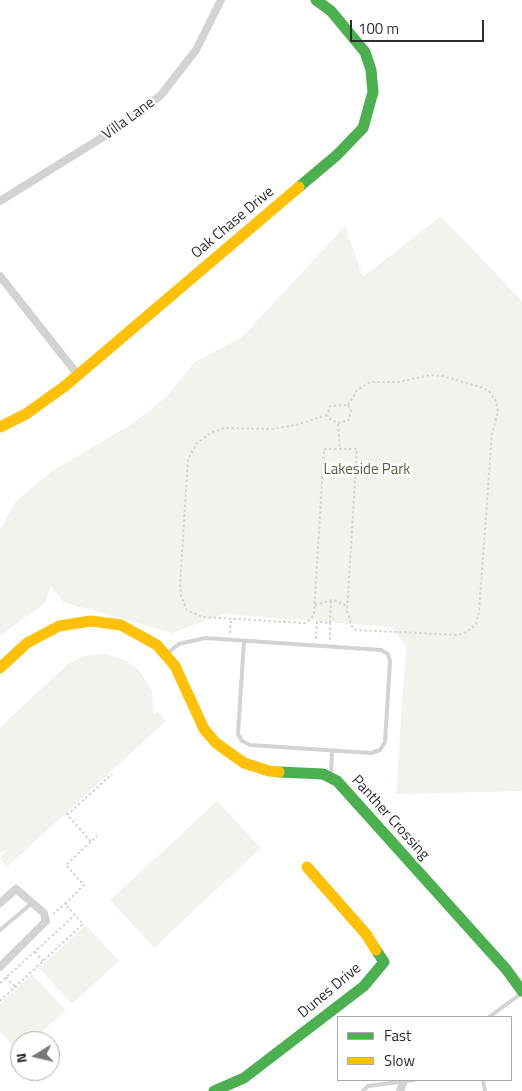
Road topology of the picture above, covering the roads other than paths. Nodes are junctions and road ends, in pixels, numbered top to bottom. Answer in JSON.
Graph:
{"nodes":[{"id":1,"x":221,"y":0,"type":"edge"},
{"id":2,"x":316,"y":0,"type":"edge"},
{"id":3,"x":0,"y":201,"type":"edge"},
{"id":4,"x":0,"y":276,"type":"edge"},
{"id":5,"x":78,"y":375,"type":"junction"},
{"id":6,"x":0,"y":427,"type":"edge"},
{"id":7,"x":244,"y":641,"type":"junction"},
{"id":8,"x":166,"y":655,"type":"junction"},
{"id":9,"x":0,"y":668,"type":"edge"},
{"id":10,"x":332,"y":751,"type":"junction"},
{"id":11,"x":331,"y":776,"type":"junction"},
{"id":12,"x":307,"y":867,"type":"dead end"},
{"id":13,"x":32,"y":902,"type":"junction"},
{"id":14,"x":0,"y":903,"type":"edge"},
{"id":15,"x":0,"y":930,"type":"edge"},
{"id":16,"x":0,"y":967,"type":"edge"},
{"id":17,"x":522,"y":992,"type":"edge"},
{"id":18,"x":490,"y":1016,"type":"edge"},
{"id":19,"x":404,"y":1081,"type":"joint"},
{"id":20,"x":483,"y":1082,"type":"edge"},
{"id":21,"x":214,"y":1091,"type":"edge"},
{"id":22,"x":363,"y":1091,"type":"edge"},
{"id":23,"x":400,"y":1091,"type":"edge"},
{"id":24,"x":485,"y":1091,"type":"edge"}],
"edges":[{"from":1,"to":3,"type":"street","name":"Villa Lane"},
{"from":2,"to":5,"type":"street","name":"Oak Chase Drive"},
{"from":4,"to":5,"type":"street"},
{"from":5,"to":6,"type":"street","name":"Oak Chase Drive"},
{"from":7,"to":8,"type":"lane"},
{"from":7,"to":10,"type":"lane"},
{"from":7,"to":10,"type":"lane"},
{"from":8,"to":9,"type":"street","name":"Panther Crossing"},
{"from":8,"to":11,"type":"street","name":"Panther Crossing"},
{"from":10,"to":11,"type":"lane"},
{"from":11,"to":17,"type":"street","name":"Panther Crossing"},
{"from":12,"to":21,"type":"street","name":"Dunes Drive"},
{"from":13,"to":14,"type":"street"},
{"from":13,"to":15,"type":"lane"},
{"from":13,"to":16,"type":"street"},
{"from":17,"to":18,"type":"lane"},
{"from":19,"to":22,"type":"lane"},
{"from":19,"to":23,"type":"street"},
{"from":20,"to":24,"type":"lane"}]}
